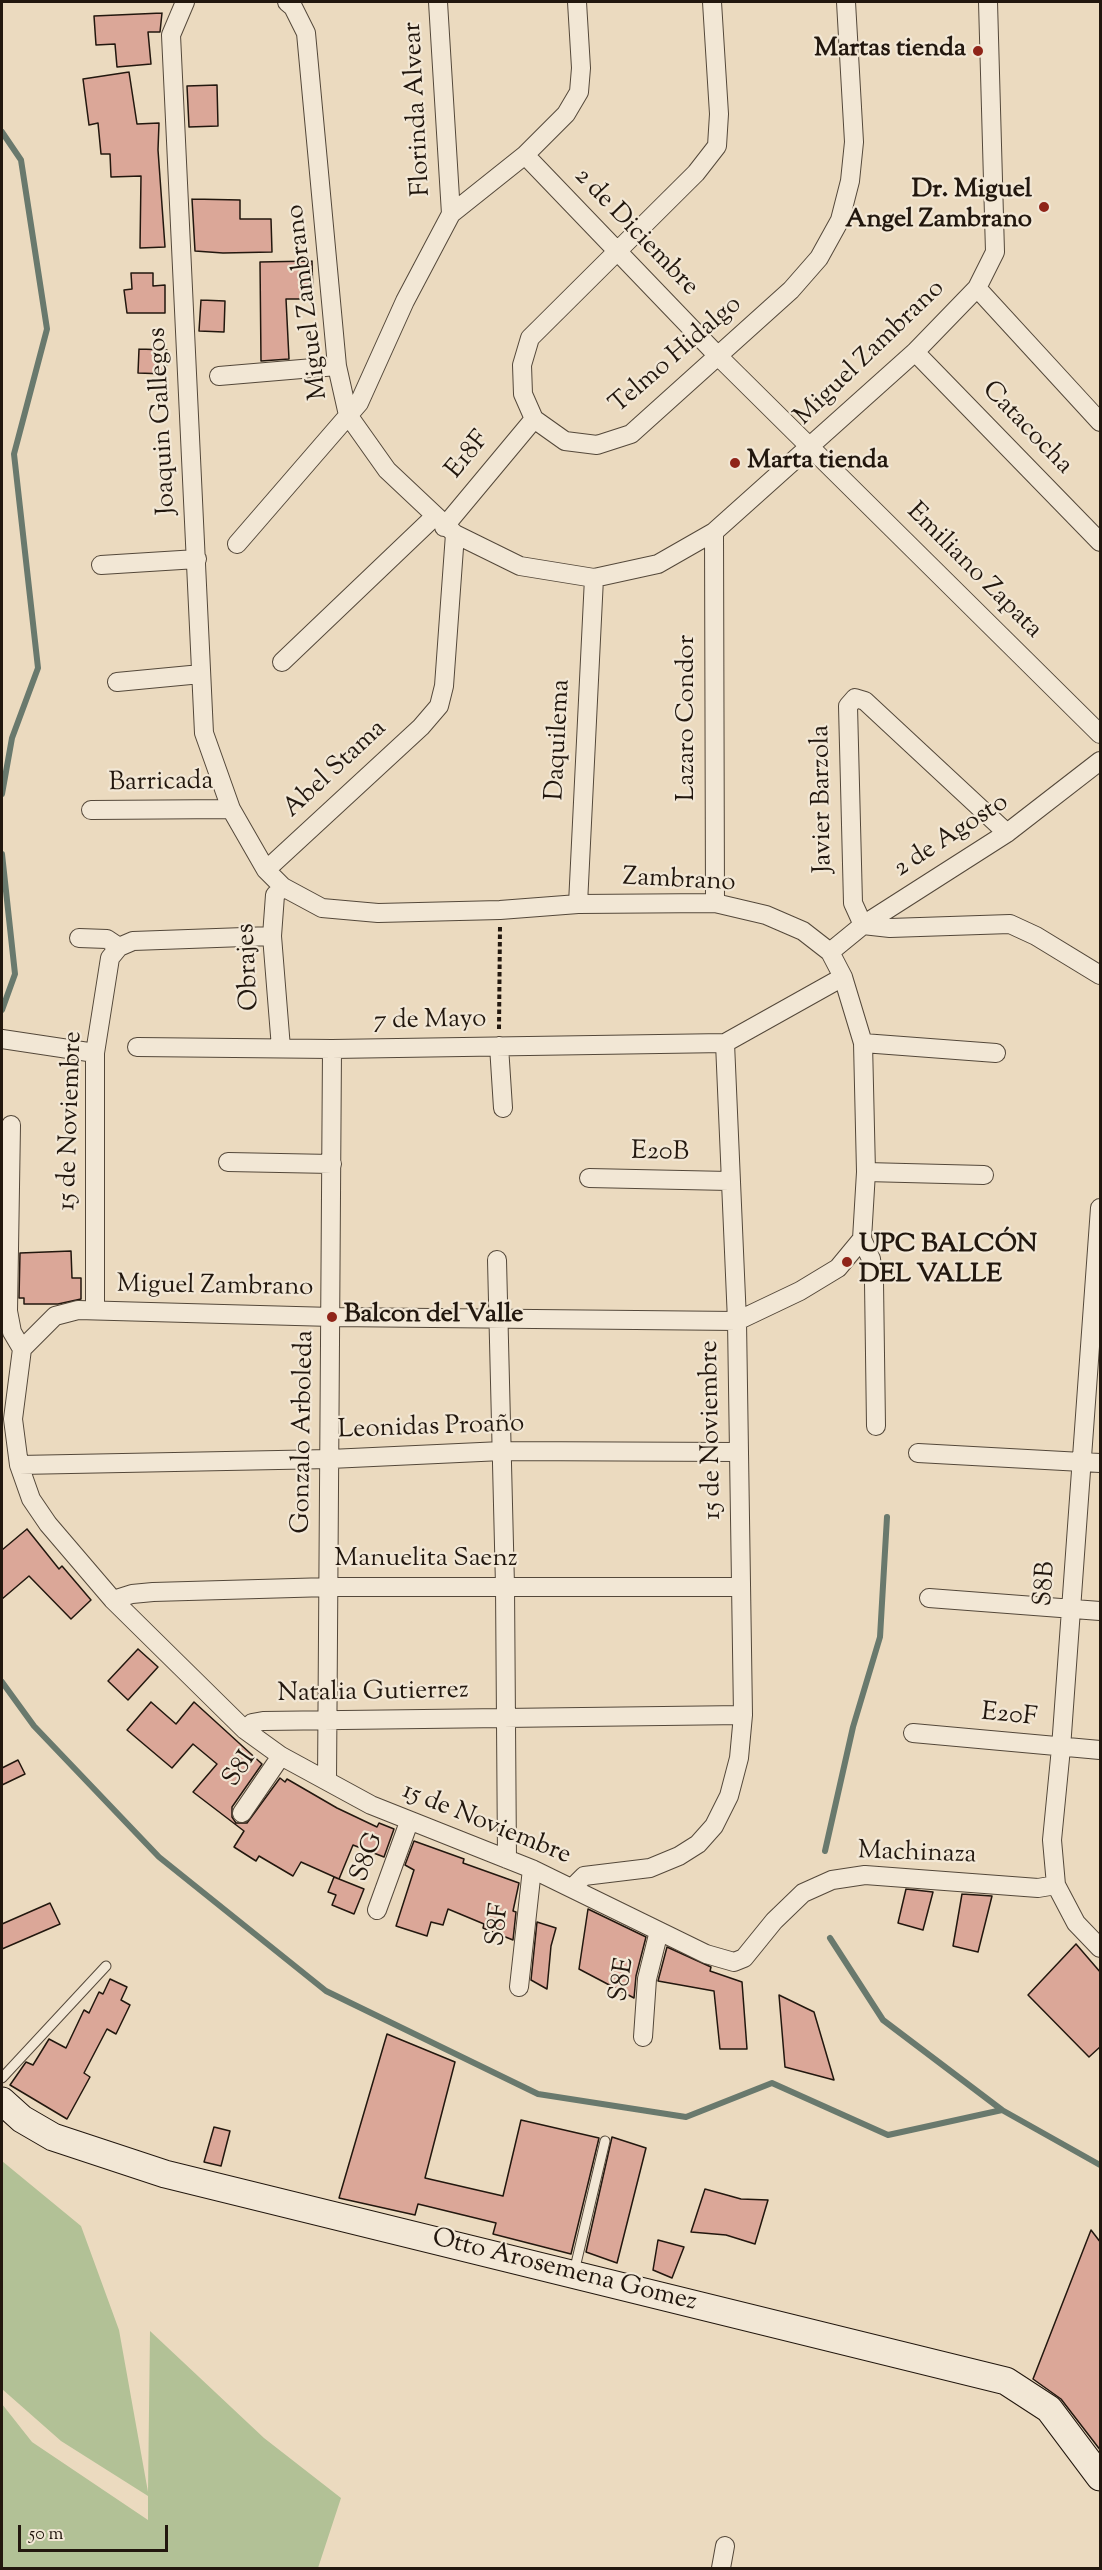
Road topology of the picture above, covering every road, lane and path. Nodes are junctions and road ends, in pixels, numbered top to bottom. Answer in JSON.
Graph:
{"nodes":[{"id":1,"x":185,"y":2,"type":"edge"},
{"id":2,"x":286,"y":2,"type":"edge"},
{"id":3,"x":438,"y":2,"type":"edge"},
{"id":4,"x":577,"y":2,"type":"edge"},
{"id":5,"x":712,"y":2,"type":"edge"},
{"id":6,"x":846,"y":2,"type":"edge"},
{"id":7,"x":988,"y":2,"type":"edge"},
{"id":8,"x":525,"y":155,"type":"junction"},
{"id":9,"x":451,"y":214,"type":"junction"},
{"id":10,"x":617,"y":251,"type":"junction"},
{"id":11,"x":977,"y":288,"type":"junction"},
{"id":12,"x":915,"y":352,"type":"junction"},
{"id":13,"x":718,"y":356,"type":"junction"},
{"id":14,"x":338,"y":366,"type":"junction"},
{"id":15,"x":219,"y":376,"type":"dead end"},
{"id":16,"x":348,"y":415,"type":"junction"},
{"id":17,"x":534,"y":418,"type":"junction"},
{"id":18,"x":1101,"y":422,"type":"edge"},
{"id":19,"x":810,"y":447,"type":"junction"},
{"id":20,"x":444,"y":526,"type":"junction"},
{"id":21,"x":714,"y":532,"type":"junction"},
{"id":22,"x":1101,"y":542,"type":"edge"},
{"id":23,"x":237,"y":544,"type":"dead end"},
{"id":24,"x":197,"y":559,"type":"junction"},
{"id":25,"x":101,"y":565,"type":"dead end"},
{"id":26,"x":594,"y":578,"type":"junction"},
{"id":27,"x":282,"y":662,"type":"dead end"},
{"id":28,"x":201,"y":674,"type":"junction"},
{"id":29,"x":117,"y":682,"type":"dead end"},
{"id":30,"x":1101,"y":734,"type":"edge"},
{"id":31,"x":1101,"y":762,"type":"edge"},
{"id":32,"x":231,"y":809,"type":"junction"},
{"id":33,"x":92,"y":810,"type":"dead end"},
{"id":34,"x":1007,"y":833,"type":"junction"},
{"id":35,"x":244,"y":834,"type":"joint"},
{"id":36,"x":266,"y":870,"type":"junction"},
{"id":37,"x":283,"y":887,"type":"junction"},
{"id":38,"x":715,"y":903,"type":"junction"},
{"id":39,"x":578,"y":904,"type":"junction"},
{"id":40,"x":500,"y":910,"type":"junction"},
{"id":41,"x":863,"y":925,"type":"junction"},
{"id":42,"x":272,"y":936,"type":"junction"},
{"id":43,"x":80,"y":938,"type":"dead end"},
{"id":44,"x":118,"y":947,"type":"junction"},
{"id":45,"x":830,"y":952,"type":"junction"},
{"id":46,"x":1101,"y":975,"type":"edge"},
{"id":47,"x":843,"y":977,"type":"junction"},
{"id":48,"x":2,"y":1039,"type":"edge"},
{"id":49,"x":863,"y":1042,"type":"junction"},
{"id":50,"x":725,"y":1043,"type":"junction"},
{"id":51,"x":499,"y":1046,"type":"junction"},
{"id":52,"x":136,"y":1047,"type":"dead end"},
{"id":53,"x":280,"y":1048,"type":"junction"},
{"id":54,"x":332,"y":1049,"type":"junction"},
{"id":55,"x":94,"y":1053,"type":"junction"},
{"id":56,"x":996,"y":1053,"type":"dead end"},
{"id":57,"x":503,"y":1108,"type":"dead end"},
{"id":58,"x":11,"y":1125,"type":"dead end"},
{"id":59,"x":228,"y":1162,"type":"dead end"},
{"id":60,"x":332,"y":1164,"type":"junction"},
{"id":61,"x":866,"y":1172,"type":"junction"},
{"id":62,"x":984,"y":1175,"type":"dead end"},
{"id":63,"x":589,"y":1178,"type":"dead end"},
{"id":64,"x":729,"y":1180,"type":"junction"},
{"id":65,"x":1101,"y":1208,"type":"edge"},
{"id":66,"x":862,"y":1239,"type":"junction"},
{"id":67,"x":497,"y":1260,"type":"dead end"},
{"id":68,"x":95,"y":1310,"type":"junction"},
{"id":69,"x":332,"y":1317,"type":"junction"},
{"id":70,"x":499,"y":1318,"type":"junction"},
{"id":71,"x":737,"y":1321,"type":"junction"},
{"id":72,"x":22,"y":1349,"type":"junction"},
{"id":73,"x":876,"y":1426,"type":"dead end"},
{"id":74,"x":502,"y":1451,"type":"junction"},
{"id":75,"x":738,"y":1452,"type":"junction"},
{"id":76,"x":918,"y":1453,"type":"dead end"},
{"id":77,"x":330,"y":1459,"type":"junction"},
{"id":78,"x":1081,"y":1462,"type":"junction"},
{"id":79,"x":1101,"y":1463,"type":"edge"},
{"id":80,"x":19,"y":1465,"type":"junction"},
{"id":81,"x":504,"y":1586,"type":"junction"},
{"id":82,"x":329,"y":1587,"type":"junction"},
{"id":83,"x":740,"y":1587,"type":"junction"},
{"id":84,"x":929,"y":1598,"type":"dead end"},
{"id":85,"x":113,"y":1600,"type":"junction"},
{"id":86,"x":1071,"y":1608,"type":"junction"},
{"id":87,"x":1101,"y":1611,"type":"edge"},
{"id":88,"x":743,"y":1715,"type":"junction"},
{"id":89,"x":505,"y":1717,"type":"junction"},
{"id":90,"x":327,"y":1720,"type":"junction"},
{"id":91,"x":245,"y":1730,"type":"junction"},
{"id":92,"x":913,"y":1733,"type":"dead end"},
{"id":93,"x":1061,"y":1748,"type":"junction"},
{"id":94,"x":1101,"y":1750,"type":"edge"},
{"id":95,"x":282,"y":1756,"type":"junction"},
{"id":96,"x":327,"y":1780,"type":"junction"},
{"id":97,"x":242,"y":1813,"type":"dead end"},
{"id":98,"x":409,"y":1822,"type":"junction"},
{"id":99,"x":507,"y":1859,"type":"junction"},
{"id":100,"x":532,"y":1869,"type":"junction"},
{"id":101,"x":1056,"y":1885,"type":"junction"},
{"id":102,"x":573,"y":1887,"type":"junction"},
{"id":103,"x":377,"y":1911,"type":"dead end"},
{"id":104,"x":659,"y":1931,"type":"junction"},
{"id":105,"x":1101,"y":1948,"type":"edge"},
{"id":106,"x":106,"y":1966,"type":"dead end"},
{"id":107,"x":519,"y":1987,"type":"dead end"},
{"id":108,"x":643,"y":2037,"type":"dead end"},
{"id":109,"x":2,"y":2078,"type":"edge"},
{"id":110,"x":2,"y":2101,"type":"edge"},
{"id":111,"x":605,"y":2141,"type":"dead end"},
{"id":112,"x":573,"y":2275,"type":"junction"},
{"id":113,"x":1101,"y":2477,"type":"edge"},
{"id":114,"x":725,"y":2546,"type":"dead end"},
{"id":115,"x":721,"y":2568,"type":"edge"}],
"edges":[{"from":1,"to":24,"type":"street","name":"Joaquin Gallegos"},
{"from":2,"to":14,"type":"street","name":"Miguel Zambrano"},
{"from":3,"to":9,"type":"street","name":"Florinda Alvear"},
{"from":4,"to":8,"type":"street"},
{"from":5,"to":10,"type":"street"},
{"from":6,"to":13,"type":"street","name":"Telmo Hidalgo"},
{"from":7,"to":11,"type":"street","name":"Miguel Zambrano"},
{"from":8,"to":9,"type":"street"},
{"from":8,"to":10,"type":"street","name":"2 de Diciembre"},
{"from":9,"to":16,"type":"street"},
{"from":10,"to":13,"type":"street","name":"2 de Diciembre"},
{"from":10,"to":17,"type":"street"},
{"from":11,"to":12,"type":"street","name":"Miguel Zambrano"},
{"from":11,"to":18,"type":"street"},
{"from":12,"to":19,"type":"street","name":"Miguel Zambrano"},
{"from":12,"to":22,"type":"street","name":"Catacocha"},
{"from":13,"to":17,"type":"street","name":"Telmo Hidalgo"},
{"from":13,"to":19,"type":"street","name":"2 de Diciembre"},
{"from":14,"to":15,"type":"street"},
{"from":14,"to":16,"type":"street","name":"Miguel Zambrano"},
{"from":16,"to":20,"type":"street","name":"Miguel Zambrano"},
{"from":16,"to":23,"type":"street"},
{"from":17,"to":20,"type":"street","name":"E18F"},
{"from":19,"to":21,"type":"street","name":"Miguel Zambrano"},
{"from":19,"to":30,"type":"street","name":"Emiliano Zapata"},
{"from":20,"to":26,"type":"street","name":"Miguel Zambrano"},
{"from":20,"to":27,"type":"street","name":"E18F"},
{"from":20,"to":36,"type":"street","name":"Abel Stama"},
{"from":21,"to":26,"type":"street","name":"Miguel Zambrano"},
{"from":21,"to":38,"type":"street","name":"Lazaro Condor"},
{"from":24,"to":25,"type":"street"},
{"from":24,"to":28,"type":"street","name":"Joaquin Gallegos"},
{"from":26,"to":39,"type":"street","name":"Daquilema"},
{"from":28,"to":29,"type":"street"},
{"from":28,"to":32,"type":"street","name":"Joaquin Gallegos"},
{"from":31,"to":34,"type":"street","name":"2 de Agosto"},
{"from":32,"to":33,"type":"street","name":"Barricada"},
{"from":32,"to":35,"type":"street","name":"Joaquin Gallegos"},
{"from":34,"to":41,"type":"street","name":"2 de Agosto"},
{"from":34,"to":41,"type":"street","name":"Javier Barzola"},
{"from":35,"to":36,"type":"street","name":"Zambrano"},
{"from":36,"to":37,"type":"street","name":"Zambrano"},
{"from":37,"to":40,"type":"street","name":"Zambrano"},
{"from":37,"to":42,"type":"street","name":"Obrajes"},
{"from":38,"to":39,"type":"street","name":"Zambrano"},
{"from":38,"to":45,"type":"street","name":"Zambrano"},
{"from":39,"to":40,"type":"street","name":"Zambrano"},
{"from":40,"to":51,"type":"path"},
{"from":41,"to":45,"type":"street","name":"2 de Agosto"},
{"from":41,"to":46,"type":"street"},
{"from":42,"to":44,"type":"street"},
{"from":42,"to":53,"type":"street","name":"Obrajes"},
{"from":43,"to":44,"type":"street"},
{"from":44,"to":55,"type":"street","name":"15 de Noviembre"},
{"from":45,"to":47,"type":"street","name":"Zambrano"},
{"from":47,"to":49,"type":"street","name":"Zambrano"},
{"from":47,"to":50,"type":"street"},
{"from":48,"to":55,"type":"street"},
{"from":49,"to":56,"type":"street"},
{"from":49,"to":61,"type":"street","name":"Zambrano"},
{"from":50,"to":51,"type":"street","name":"7 de Mayo"},
{"from":50,"to":64,"type":"street","name":"15 de Noviembre"},
{"from":51,"to":54,"type":"street","name":"7 de Mayo"},
{"from":51,"to":57,"type":"street"},
{"from":52,"to":53,"type":"street","name":"7 de Mayo"},
{"from":53,"to":54,"type":"street","name":"7 de Mayo"},
{"from":54,"to":60,"type":"street","name":"Gonzalo Arboleda"},
{"from":55,"to":68,"type":"street","name":"15 de Noviembre"},
{"from":58,"to":72,"type":"street"},
{"from":59,"to":60,"type":"street"},
{"from":60,"to":69,"type":"street","name":"Gonzalo Arboleda"},
{"from":61,"to":62,"type":"street"},
{"from":61,"to":66,"type":"street","name":"Zambrano"},
{"from":63,"to":64,"type":"street","name":"E20B"},
{"from":64,"to":71,"type":"street","name":"15 de Noviembre"},
{"from":65,"to":78,"type":"street","name":"S8B"},
{"from":66,"to":71,"type":"street","name":"Miguel Zambrano"},
{"from":66,"to":73,"type":"street","name":"Zambrano"},
{"from":67,"to":70,"type":"street","name":"Natalia Gutierrez"},
{"from":68,"to":69,"type":"street","name":"Miguel Zambrano"},
{"from":68,"to":72,"type":"street","name":"Miguel Zambrano"},
{"from":69,"to":70,"type":"street","name":"Miguel Zambrano"},
{"from":69,"to":77,"type":"street","name":"Gonzalo Arboleda"},
{"from":70,"to":71,"type":"street","name":"Miguel Zambrano"},
{"from":70,"to":74,"type":"street","name":"Natalia Gutierrez"},
{"from":71,"to":75,"type":"street","name":"15 de Noviembre"},
{"from":72,"to":80,"type":"street","name":"15 de Noviembre"},
{"from":74,"to":75,"type":"street","name":"Leonidas Proaño"},
{"from":74,"to":77,"type":"street","name":"Leonidas Proaño"},
{"from":74,"to":81,"type":"street","name":"Natalia Gutierrez"},
{"from":75,"to":83,"type":"street","name":"15 de Noviembre"},
{"from":76,"to":78,"type":"street"},
{"from":77,"to":80,"type":"street","name":"Leonidas Proaño"},
{"from":77,"to":82,"type":"street","name":"Gonzalo Arboleda"},
{"from":78,"to":79,"type":"street"},
{"from":78,"to":86,"type":"street","name":"S8B"},
{"from":80,"to":85,"type":"street","name":"15 de Noviembre"},
{"from":81,"to":82,"type":"street","name":"Manuelita Saenz"},
{"from":81,"to":83,"type":"street","name":"Manuelita Saenz"},
{"from":81,"to":89,"type":"street","name":"Natalia Gutierrez"},
{"from":82,"to":85,"type":"street","name":"Manuelita Saenz"},
{"from":82,"to":90,"type":"street","name":"Gonzalo Arboleda"},
{"from":83,"to":88,"type":"street","name":"15 de Noviembre"},
{"from":84,"to":86,"type":"street"},
{"from":85,"to":91,"type":"street","name":"15 de Noviembre"},
{"from":86,"to":87,"type":"street"},
{"from":86,"to":93,"type":"street","name":"S8B"},
{"from":88,"to":89,"type":"street","name":"Natalia Gutierrez"},
{"from":88,"to":102,"type":"street","name":"15 de Noviembre"},
{"from":89,"to":90,"type":"street","name":"Natalia Gutierrez"},
{"from":89,"to":99,"type":"street","name":"Natalia Gutierrez"},
{"from":90,"to":91,"type":"street","name":"Natalia Gutierrez"},
{"from":90,"to":96,"type":"street","name":"Gonzalo Arboleda"},
{"from":91,"to":95,"type":"street","name":"15 de Noviembre"},
{"from":92,"to":93,"type":"street","name":"E20F"},
{"from":93,"to":94,"type":"street","name":"E20F"},
{"from":93,"to":101,"type":"street","name":"S8B"},
{"from":95,"to":96,"type":"street","name":"15 de Noviembre"},
{"from":95,"to":97,"type":"street","name":"S8I"},
{"from":96,"to":98,"type":"street","name":"15 de Noviembre"},
{"from":98,"to":99,"type":"street","name":"15 de Noviembre"},
{"from":98,"to":103,"type":"street","name":"S8G"},
{"from":99,"to":100,"type":"street","name":"15 de Noviembre"},
{"from":100,"to":102,"type":"street","name":"15 de Noviembre"},
{"from":100,"to":107,"type":"street","name":"S8F"},
{"from":101,"to":104,"type":"street","name":"Machinaza"},
{"from":101,"to":105,"type":"street","name":"S8B"},
{"from":102,"to":104,"type":"street","name":"Machinaza"},
{"from":104,"to":108,"type":"street","name":"S8E"},
{"from":106,"to":109,"type":"lane"},
{"from":110,"to":112,"type":"street","name":"Otto Arosemena Gomez"},
{"from":111,"to":112,"type":"lane"},
{"from":112,"to":113,"type":"street","name":"Otto Arosemena Gomez"},
{"from":114,"to":115,"type":"street"}]}
